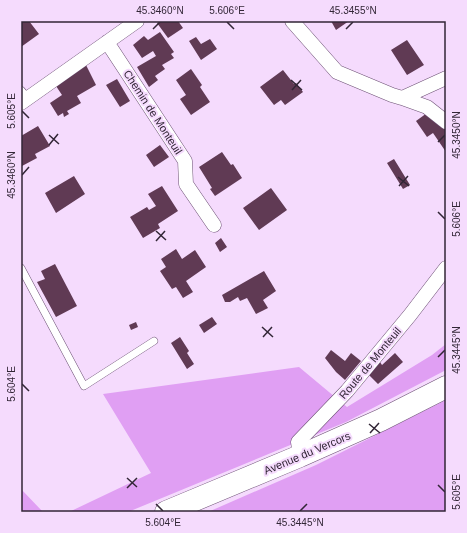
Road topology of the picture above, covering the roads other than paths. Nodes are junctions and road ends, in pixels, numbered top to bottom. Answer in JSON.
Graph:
{"nodes":[{"id":1,"x":137,"y":21,"type":"edge"},
{"id":2,"x":292,"y":21,"type":"edge"},
{"id":3,"x":107,"y":42,"type":"junction"},
{"id":4,"x":446,"y":78,"type":"edge"},
{"id":5,"x":23,"y":97,"type":"edge"},
{"id":6,"x":402,"y":98,"type":"junction"},
{"id":7,"x":446,"y":122,"type":"edge"},
{"id":8,"x":214,"y":225,"type":"dead end"},
{"id":9,"x":21,"y":268,"type":"edge"},
{"id":10,"x":446,"y":268,"type":"edge"},
{"id":11,"x":154,"y":341,"type":"dead end"},
{"id":12,"x":446,"y":387,"type":"edge"},
{"id":13,"x":300,"y":456,"type":"junction"},
{"id":14,"x":166,"y":512,"type":"edge"}],
"edges":[{"from":1,"to":3,"type":"street"},
{"from":2,"to":6,"type":"street"},
{"from":3,"to":5,"type":"street"},
{"from":3,"to":8,"type":"street","name":"Chemin de Monteuil"},
{"from":4,"to":6,"type":"street"},
{"from":6,"to":7,"type":"street"},
{"from":9,"to":11,"type":"lane"},
{"from":10,"to":13,"type":"street","name":"Route de Monteuil"},
{"from":12,"to":13,"type":"main road","name":"Avenue du Vercors"},
{"from":13,"to":14,"type":"main road","name":"Avenue du Vercors"}]}
